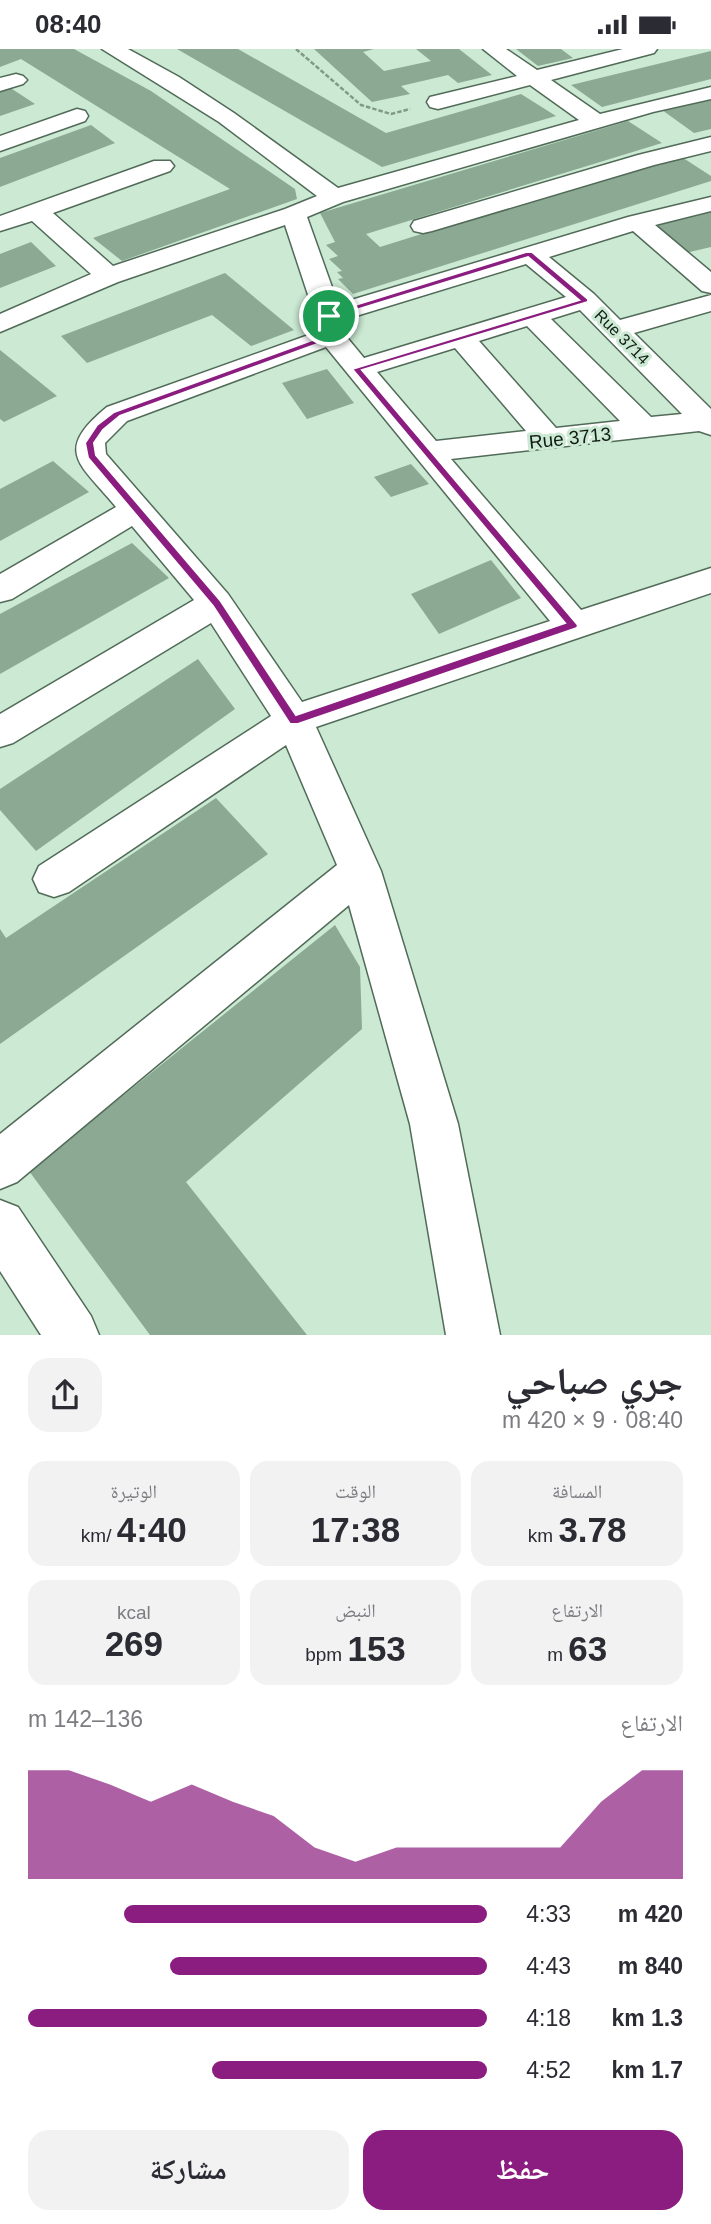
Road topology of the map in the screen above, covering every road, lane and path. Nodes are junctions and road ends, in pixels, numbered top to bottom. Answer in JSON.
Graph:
{"nodes":[{"id":1,"x":112,"y":49,"type":"edge"},
{"id":2,"x":296,"y":49,"type":"edge"},
{"id":3,"x":493,"y":49,"type":"edge"},
{"id":4,"x":647,"y":49,"type":"edge"},
{"id":5,"x":530,"y":76,"type":"junction"},
{"id":6,"x":711,"y":93,"type":"edge"},
{"id":7,"x":438,"y":102,"type":"joint"},
{"id":8,"x":648,"y":107,"type":"junction"},
{"id":9,"x":78,"y":116,"type":"dead end"},
{"id":10,"x":597,"y":122,"type":"junction"},
{"id":11,"x":0,"y":144,"type":"edge"},
{"id":12,"x":708,"y":147,"type":"edge"},
{"id":13,"x":162,"y":166,"type":"dead end"},
{"id":14,"x":334,"y":197,"type":"junction"},
{"id":15,"x":711,"y":204,"type":"edge"},
{"id":16,"x":35,"y":210,"type":"junction"},
{"id":17,"x":294,"y":214,"type":"junction"},
{"id":18,"x":637,"y":222,"type":"junction"},
{"id":19,"x":0,"y":224,"type":"edge"},
{"id":20,"x":423,"y":226,"type":"dead end"},
{"id":21,"x":529,"y":254,"type":"junction"},
{"id":22,"x":705,"y":272,"type":"edge"},
{"id":23,"x":109,"y":276,"type":"junction"},
{"id":24,"x":585,"y":300,"type":"junction"},
{"id":25,"x":711,"y":303,"type":"edge"},
{"id":26,"x":533,"y":317,"type":"junction"},
{"id":27,"x":0,"y":324,"type":"edge"},
{"id":28,"x":330,"y":326,"type":"junction"},
{"id":29,"x":615,"y":330,"type":"junction"},
{"id":30,"x":461,"y":338,"type":"junction"},
{"id":31,"x":357,"y":369,"type":"junction"},
{"id":32,"x":709,"y":423,"type":"edge"},
{"id":33,"x":645,"y":429,"type":"junction"},
{"id":34,"x":550,"y":440,"type":"junction"},
{"id":35,"x":428,"y":452,"type":"junction"},
{"id":36,"x":135,"y":510,"type":"junction"},
{"id":37,"x":711,"y":580,"type":"edge"},
{"id":38,"x":0,"y":590,"type":"edge"},
{"id":39,"x":216,"y":603,"type":"junction"},
{"id":40,"x":573,"y":625,"type":"junction"},
{"id":41,"x":294,"y":720,"type":"junction"},
{"id":42,"x":0,"y":732,"type":"edge"},
{"id":43,"x":360,"y":871,"type":"junction"},
{"id":44,"x":54,"y":879,"type":"dead end"},
{"id":45,"x":0,"y":1165,"type":"edge"},
{"id":46,"x":0,"y":1225,"type":"edge"},
{"id":47,"x":72,"y":1335,"type":"edge"},
{"id":48,"x":473,"y":1335,"type":"edge"}],
"edges":[{"from":1,"to":14,"type":"street"},
{"from":2,"to":7,"type":"path"},
{"from":3,"to":5,"type":"street"},
{"from":4,"to":5,"type":"street"},
{"from":5,"to":7,"type":"street"},
{"from":5,"to":10,"type":"street"},
{"from":6,"to":8,"type":"street"},
{"from":8,"to":10,"type":"street"},
{"from":8,"to":12,"type":"street"},
{"from":9,"to":11,"type":"street"},
{"from":10,"to":14,"type":"street"},
{"from":12,"to":20,"type":"street"},
{"from":13,"to":16,"type":"street"},
{"from":14,"to":17,"type":"street"},
{"from":15,"to":18,"type":"street"},
{"from":16,"to":19,"type":"street"},
{"from":16,"to":23,"type":"street"},
{"from":17,"to":23,"type":"street"},
{"from":17,"to":28,"type":"street"},
{"from":18,"to":21,"type":"street"},
{"from":18,"to":22,"type":"street"},
{"from":21,"to":24,"type":"street","name":"Rue 3714"},
{"from":21,"to":28,"type":"street"},
{"from":23,"to":27,"type":"street"},
{"from":24,"to":26,"type":"street"},
{"from":24,"to":29,"type":"street","name":"Rue 3714"},
{"from":25,"to":29,"type":"street"},
{"from":26,"to":30,"type":"street"},
{"from":26,"to":33,"type":"street"},
{"from":28,"to":31,"type":"street"},
{"from":28,"to":36,"type":"street"},
{"from":29,"to":32,"type":"street","name":"Rue 3714"},
{"from":30,"to":31,"type":"street"},
{"from":30,"to":34,"type":"street"},
{"from":31,"to":35,"type":"street"},
{"from":32,"to":33,"type":"street","name":"Rue 3713"},
{"from":33,"to":34,"type":"street","name":"Rue 3713"},
{"from":34,"to":35,"type":"street","name":"Rue 3713"},
{"from":35,"to":40,"type":"street"},
{"from":36,"to":38,"type":"street"},
{"from":36,"to":39,"type":"street"},
{"from":37,"to":40,"type":"street"},
{"from":39,"to":41,"type":"street"},
{"from":39,"to":42,"type":"street"},
{"from":40,"to":41,"type":"street"},
{"from":41,"to":43,"type":"street"},
{"from":41,"to":44,"type":"street"},
{"from":43,"to":45,"type":"street"},
{"from":43,"to":48,"type":"street"},
{"from":46,"to":47,"type":"street"}]}
